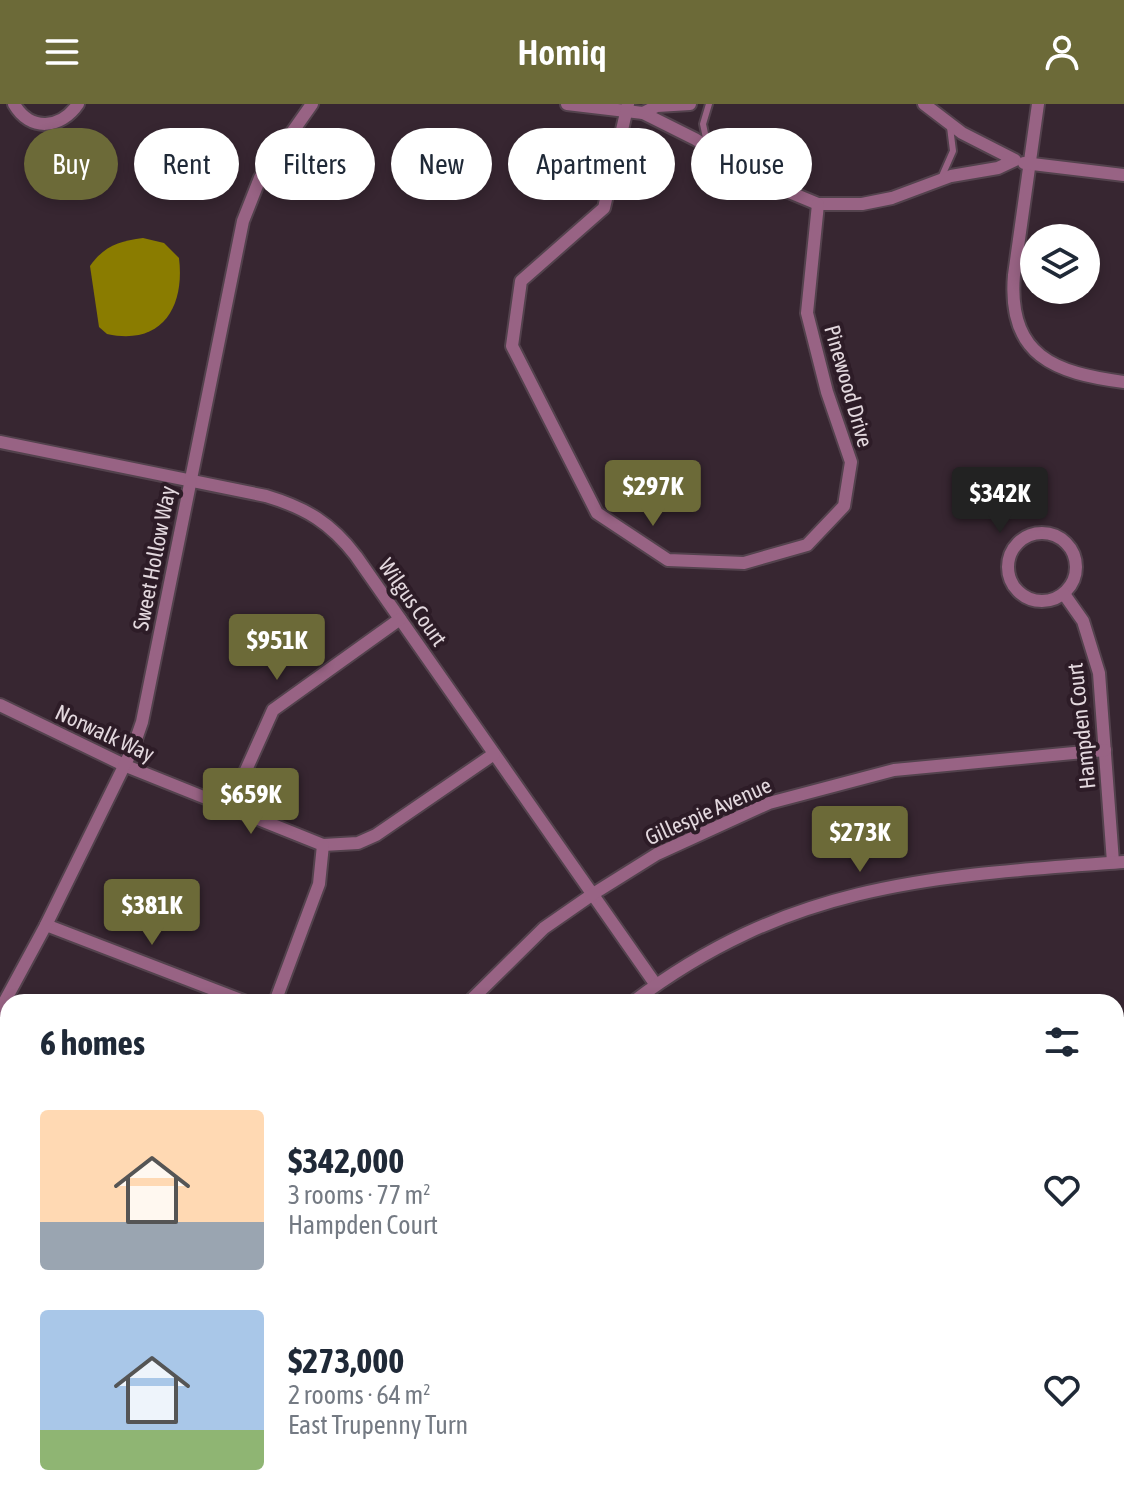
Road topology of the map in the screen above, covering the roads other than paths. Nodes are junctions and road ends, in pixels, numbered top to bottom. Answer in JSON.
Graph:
{"nodes":[{"id":1,"x":14,"y":104,"type":"edge"},
{"id":2,"x":78,"y":104,"type":"edge"},
{"id":3,"x":312,"y":104,"type":"edge"},
{"id":4,"x":567,"y":104,"type":"edge"},
{"id":5,"x":690,"y":104,"type":"edge"},
{"id":6,"x":709,"y":104,"type":"edge"},
{"id":7,"x":924,"y":104,"type":"edge"},
{"id":8,"x":1038,"y":104,"type":"edge"},
{"id":9,"x":628,"y":107,"type":"edge"},
{"id":10,"x":643,"y":113,"type":"junction"},
{"id":11,"x":950,"y":125,"type":"junction"},
{"id":12,"x":704,"y":128,"type":"edge"},
{"id":13,"x":691,"y":138,"type":"edge"},
{"id":14,"x":1015,"y":160,"type":"junction"},
{"id":15,"x":1030,"y":165,"type":"junction"},
{"id":16,"x":1124,"y":175,"type":"edge"},
{"id":17,"x":938,"y":182,"type":"junction"},
{"id":18,"x":808,"y":200,"type":"edge"},
{"id":19,"x":818,"y":204,"type":"junction"},
{"id":20,"x":1124,"y":382,"type":"edge"},
{"id":21,"x":1,"y":445,"type":"edge"},
{"id":22,"x":190,"y":479,"type":"junction"},
{"id":23,"x":1064,"y":594,"type":"junction"},
{"id":24,"x":400,"y":619,"type":"junction"},
{"id":25,"x":0,"y":705,"type":"edge"},
{"id":26,"x":1105,"y":750,"type":"junction"},
{"id":27,"x":494,"y":754,"type":"junction"},
{"id":28,"x":126,"y":766,"type":"junction"},
{"id":29,"x":229,"y":808,"type":"junction"},
{"id":30,"x":323,"y":845,"type":"junction"},
{"id":31,"x":1118,"y":862,"type":"edge"},
{"id":32,"x":593,"y":894,"type":"junction"},
{"id":33,"x":46,"y":925,"type":"junction"},
{"id":34,"x":656,"y":985,"type":"junction"},
{"id":35,"x":9,"y":994,"type":"edge"},
{"id":36,"x":225,"y":994,"type":"edge"},
{"id":37,"x":278,"y":994,"type":"edge"},
{"id":38,"x":477,"y":994,"type":"edge"},
{"id":39,"x":644,"y":994,"type":"edge"}],
"edges":[{"from":1,"to":2,"type":"street"},
{"from":3,"to":22,"type":"street","name":"Sweet Hollow Way"},
{"from":4,"to":9,"type":"street"},
{"from":5,"to":10,"type":"street"},
{"from":6,"to":12,"type":"lane"},
{"from":7,"to":11,"type":"street"},
{"from":8,"to":15,"type":"street"},
{"from":9,"to":10,"type":"street"},
{"from":9,"to":19,"type":"street","name":"Pinewood Drive"},
{"from":10,"to":13,"type":"street"},
{"from":11,"to":14,"type":"street"},
{"from":11,"to":17,"type":"lane"},
{"from":14,"to":15,"type":"street"},
{"from":14,"to":17,"type":"street"},
{"from":15,"to":16,"type":"street"},
{"from":15,"to":20,"type":"street"},
{"from":17,"to":19,"type":"street"},
{"from":18,"to":19,"type":"street"},
{"from":21,"to":22,"type":"street","name":"Wilgus Court"},
{"from":22,"to":24,"type":"street","name":"Wilgus Court"},
{"from":22,"to":28,"type":"street","name":"Sweet Hollow Way"},
{"from":23,"to":23,"type":"street"},
{"from":23,"to":26,"type":"street","name":"Hampden Court"},
{"from":24,"to":27,"type":"street","name":"Wilgus Court"},
{"from":24,"to":29,"type":"street"},
{"from":25,"to":28,"type":"street","name":"Norwalk Way"},
{"from":26,"to":31,"type":"street","name":"Hampden Court"},
{"from":26,"to":32,"type":"street","name":"Gillespie Avenue"},
{"from":27,"to":30,"type":"street","name":"Norwalk Way"},
{"from":27,"to":32,"type":"street","name":"Wilgus Court"},
{"from":28,"to":29,"type":"street","name":"Norwalk Way"},
{"from":28,"to":33,"type":"street","name":"Sweet Hollow Way"},
{"from":29,"to":30,"type":"street","name":"Norwalk Way"},
{"from":30,"to":37,"type":"street"},
{"from":31,"to":34,"type":"street"},
{"from":32,"to":34,"type":"street","name":"Wilgus Court"},
{"from":32,"to":38,"type":"street","name":"Gillespie Avenue"},
{"from":33,"to":35,"type":"street","name":"Sweet Hollow Way"},
{"from":33,"to":36,"type":"street"},
{"from":34,"to":39,"type":"street"}]}
